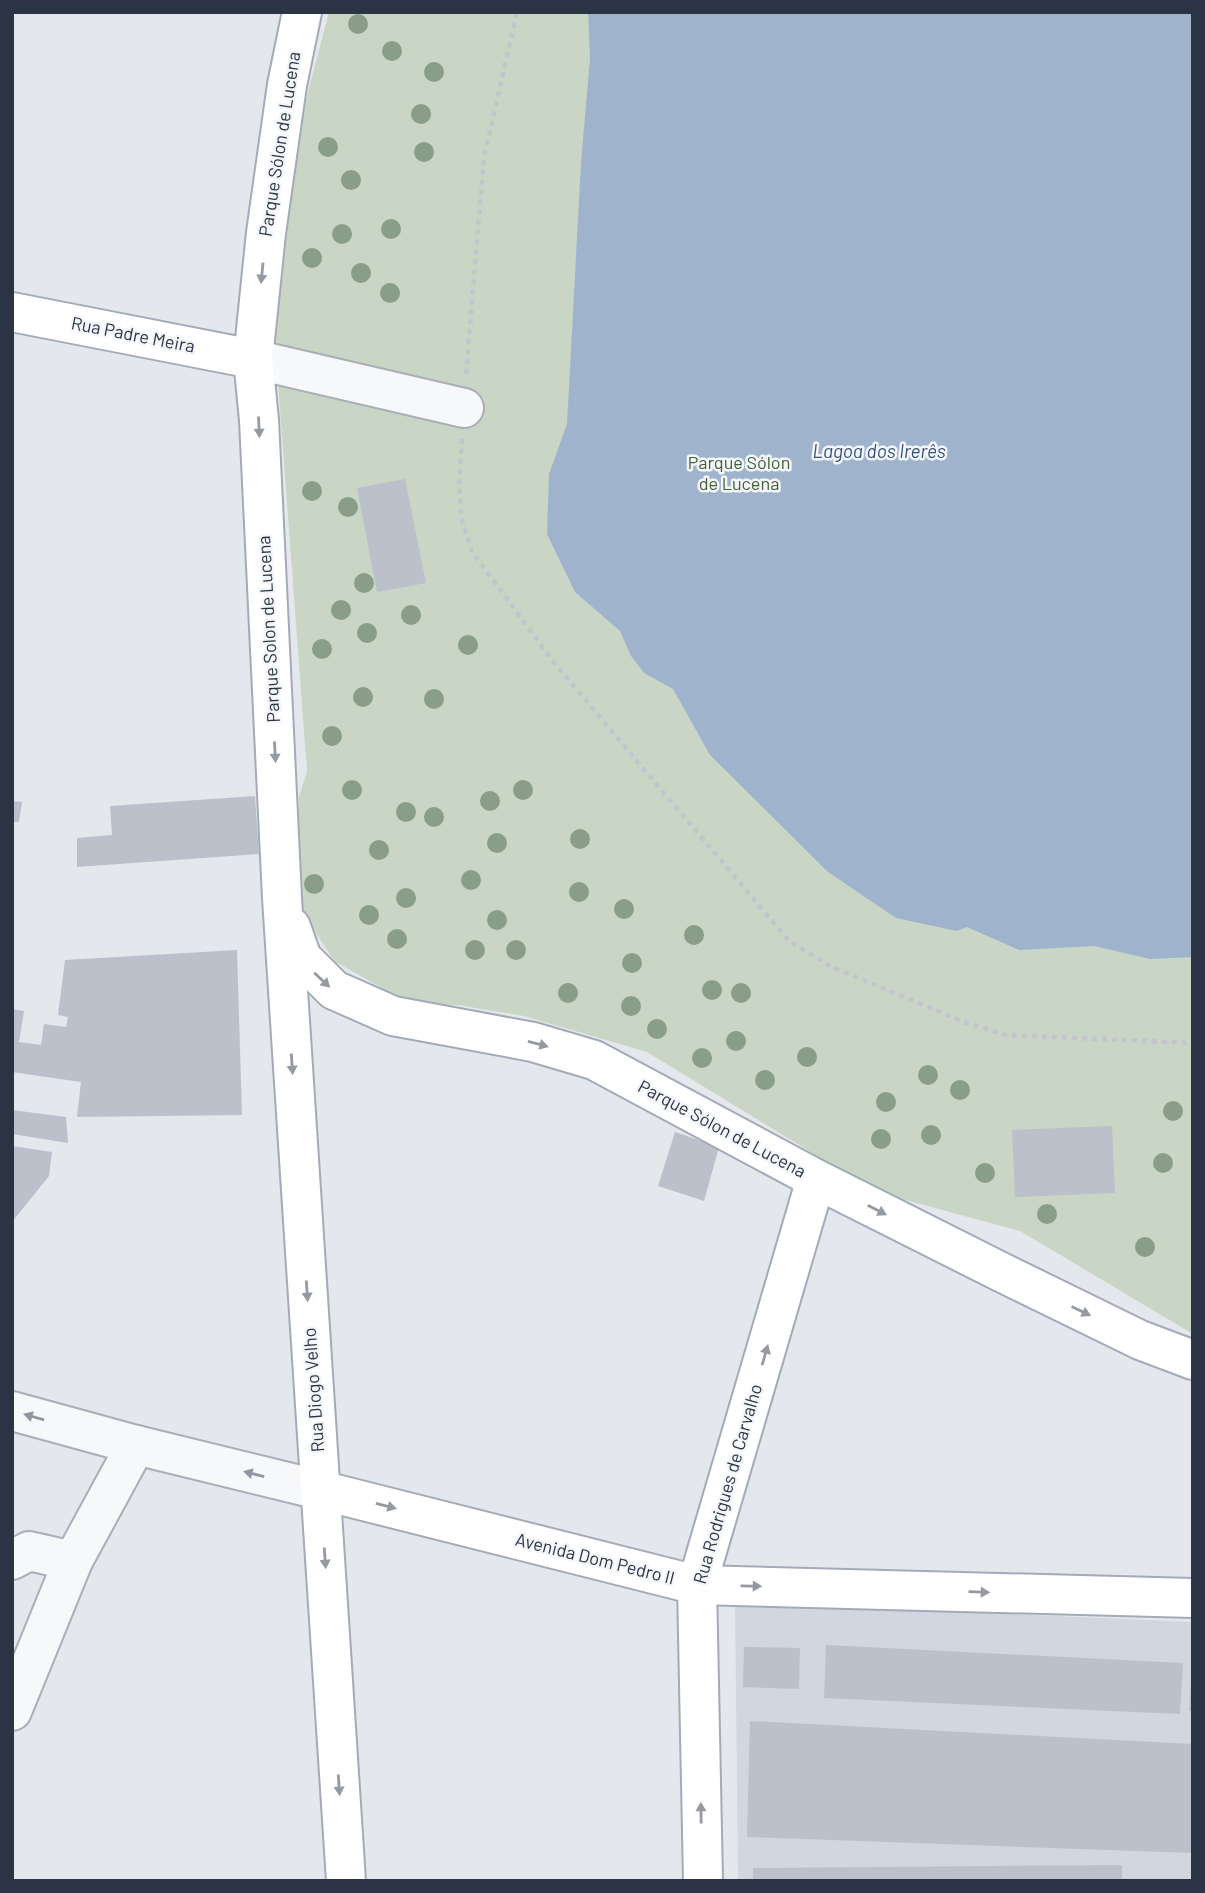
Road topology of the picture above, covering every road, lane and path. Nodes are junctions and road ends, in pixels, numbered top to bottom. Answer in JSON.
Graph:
{"nodes":[{"id":1,"x":302,"y":12,"type":"edge"},
{"id":2,"x":517,"y":12,"type":"edge"},
{"id":3,"x":12,"y":312,"type":"edge"},
{"id":4,"x":253,"y":359,"type":"junction"},
{"id":5,"x":464,"y":408,"type":"junction"},
{"id":6,"x":282,"y":898,"type":"junction"},
{"id":7,"x":1193,"y":1043,"type":"edge"},
{"id":8,"x":817,"y":1179,"type":"junction"},
{"id":9,"x":1193,"y":1360,"type":"edge"},
{"id":10,"x":12,"y":1410,"type":"edge"},
{"id":11,"x":136,"y":1445,"type":"junction"},
{"id":12,"x":320,"y":1489,"type":"junction"},
{"id":13,"x":12,"y":1560,"type":"edge"},
{"id":14,"x":73,"y":1561,"type":"junction"},
{"id":15,"x":697,"y":1585,"type":"junction"},
{"id":16,"x":1193,"y":1598,"type":"edge"},
{"id":17,"x":12,"y":1710,"type":"edge"},
{"id":18,"x":346,"y":1881,"type":"edge"},
{"id":19,"x":703,"y":1881,"type":"edge"}],
"edges":[{"from":1,"to":4,"type":"main road","name":"Parque Sólon de Lucena","one_way":true},
{"from":2,"to":5,"type":"path"},
{"from":3,"to":4,"type":"main road","name":"Rua Padre Meira"},
{"from":4,"to":5,"type":"street"},
{"from":4,"to":6,"type":"main road","name":"Parque Solon de Lucena","one_way":true},
{"from":5,"to":7,"type":"path"},
{"from":6,"to":8,"type":"main road","name":"Parque Sólon de Lucena","one_way":true},
{"from":6,"to":12,"type":"main road","name":"Rua Diogo Velho","one_way":true},
{"from":8,"to":9,"type":"main road","name":"Parque Sólon de Lucena","one_way":true},
{"from":15,"to":8,"type":"main road","name":"Rua Rodrigues de Carvalho","one_way":true},
{"from":11,"to":10,"type":"street","name":"Avenida Dom Pedro II","one_way":true},
{"from":12,"to":11,"type":"street","name":"Avenida Dom Pedro II","one_way":true},
{"from":11,"to":14,"type":"street"},
{"from":12,"to":15,"type":"main road","name":"Avenida Dom Pedro II","one_way":true},
{"from":12,"to":18,"type":"main road","name":"Rua Diogo Velho","one_way":true},
{"from":13,"to":14,"type":"street"},
{"from":14,"to":17,"type":"street"},
{"from":15,"to":16,"type":"main road","name":"Avenida Dom Pedro II","one_way":true},
{"from":19,"to":15,"type":"main road","name":"Rua Rodrigues de Carvalho","one_way":true}]}
